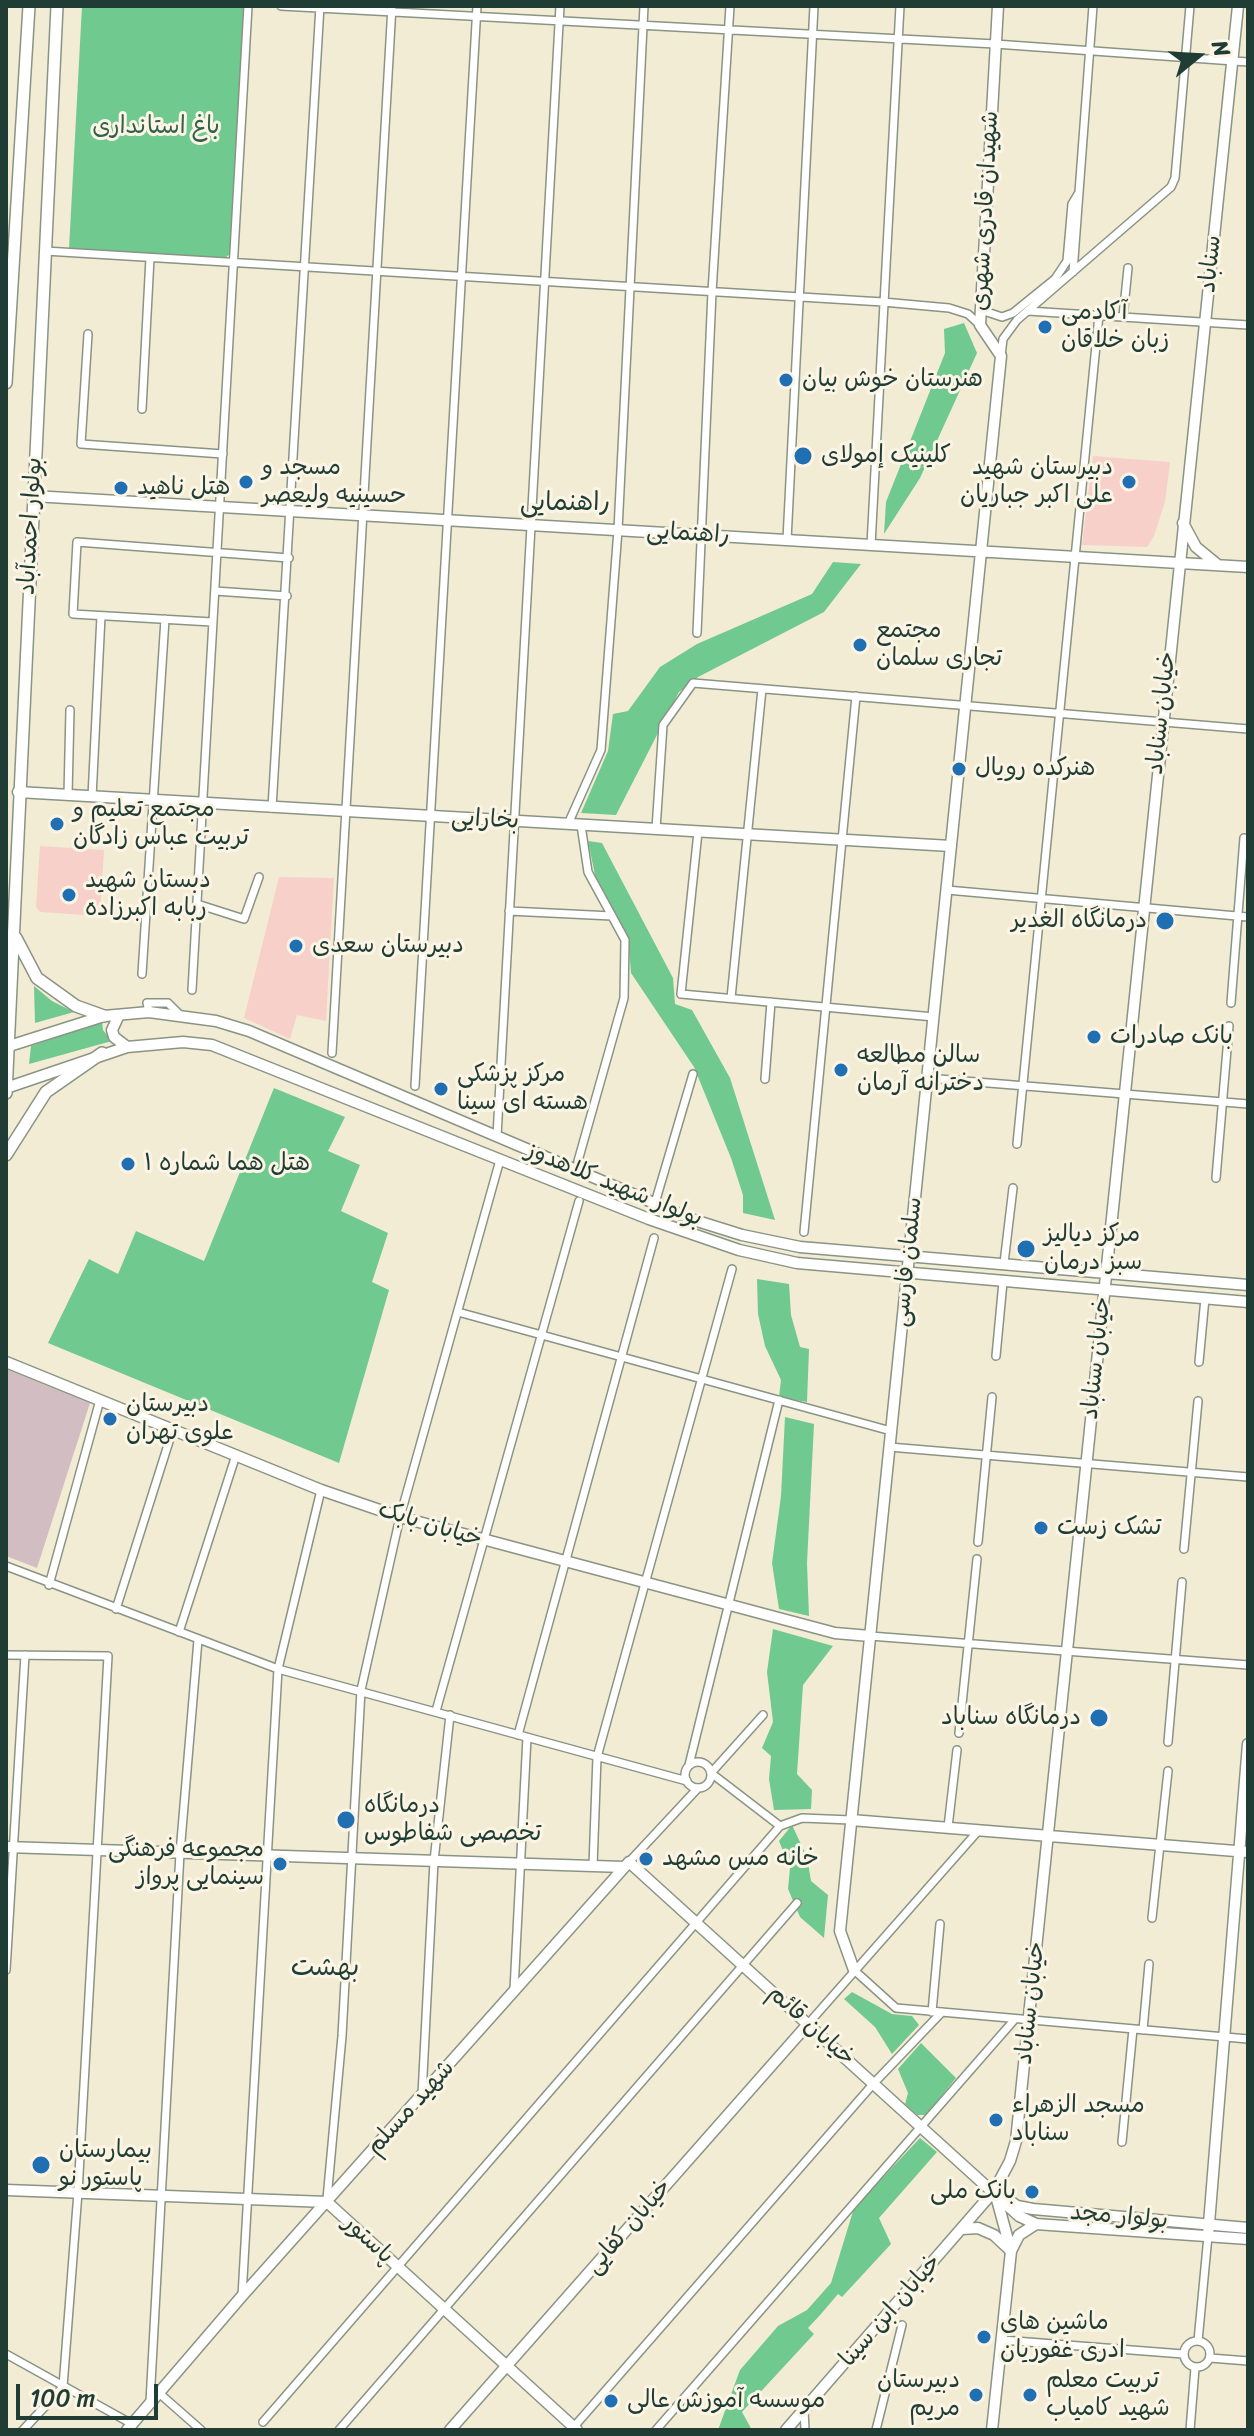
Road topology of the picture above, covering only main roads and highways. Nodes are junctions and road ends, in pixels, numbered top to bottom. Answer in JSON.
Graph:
{"nodes":[{"id":1,"x":29,"y":6,"type":"edge"},
{"id":2,"x":57,"y":6,"type":"edge"},
{"id":3,"x":9,"y":272,"type":"edge"},
{"id":4,"x":6,"y":383,"type":"edge"},
{"id":5,"x":15,"y":848,"type":"junction"},
{"id":6,"x":6,"y":858,"type":"edge"},
{"id":7,"x":15,"y":935,"type":"junction"},
{"id":8,"x":104,"y":1016,"type":"road end"},
{"id":9,"x":6,"y":1047,"type":"edge"},
{"id":10,"x":102,"y":1053,"type":"road end"},
{"id":11,"x":6,"y":1090,"type":"edge"},
{"id":12,"x":6,"y":1155,"type":"edge"}],
"edges":[{"from":1,"to":3,"type":"main road"},
{"from":2,"to":5,"type":"main road","name":"بولوار احمدآباد"},
{"from":3,"to":4,"type":"main road"},
{"from":5,"to":6,"type":"main road"},
{"from":5,"to":7,"type":"main road","name":"بولوار احمدآباد"},
{"from":7,"to":8,"type":"main road"},
{"from":7,"to":9,"type":"main road","name":"بولوار احمدآباد"},
{"from":9,"to":11,"type":"main road","name":"بولوار احمدآباد"},
{"from":10,"to":12,"type":"main road"}]}
